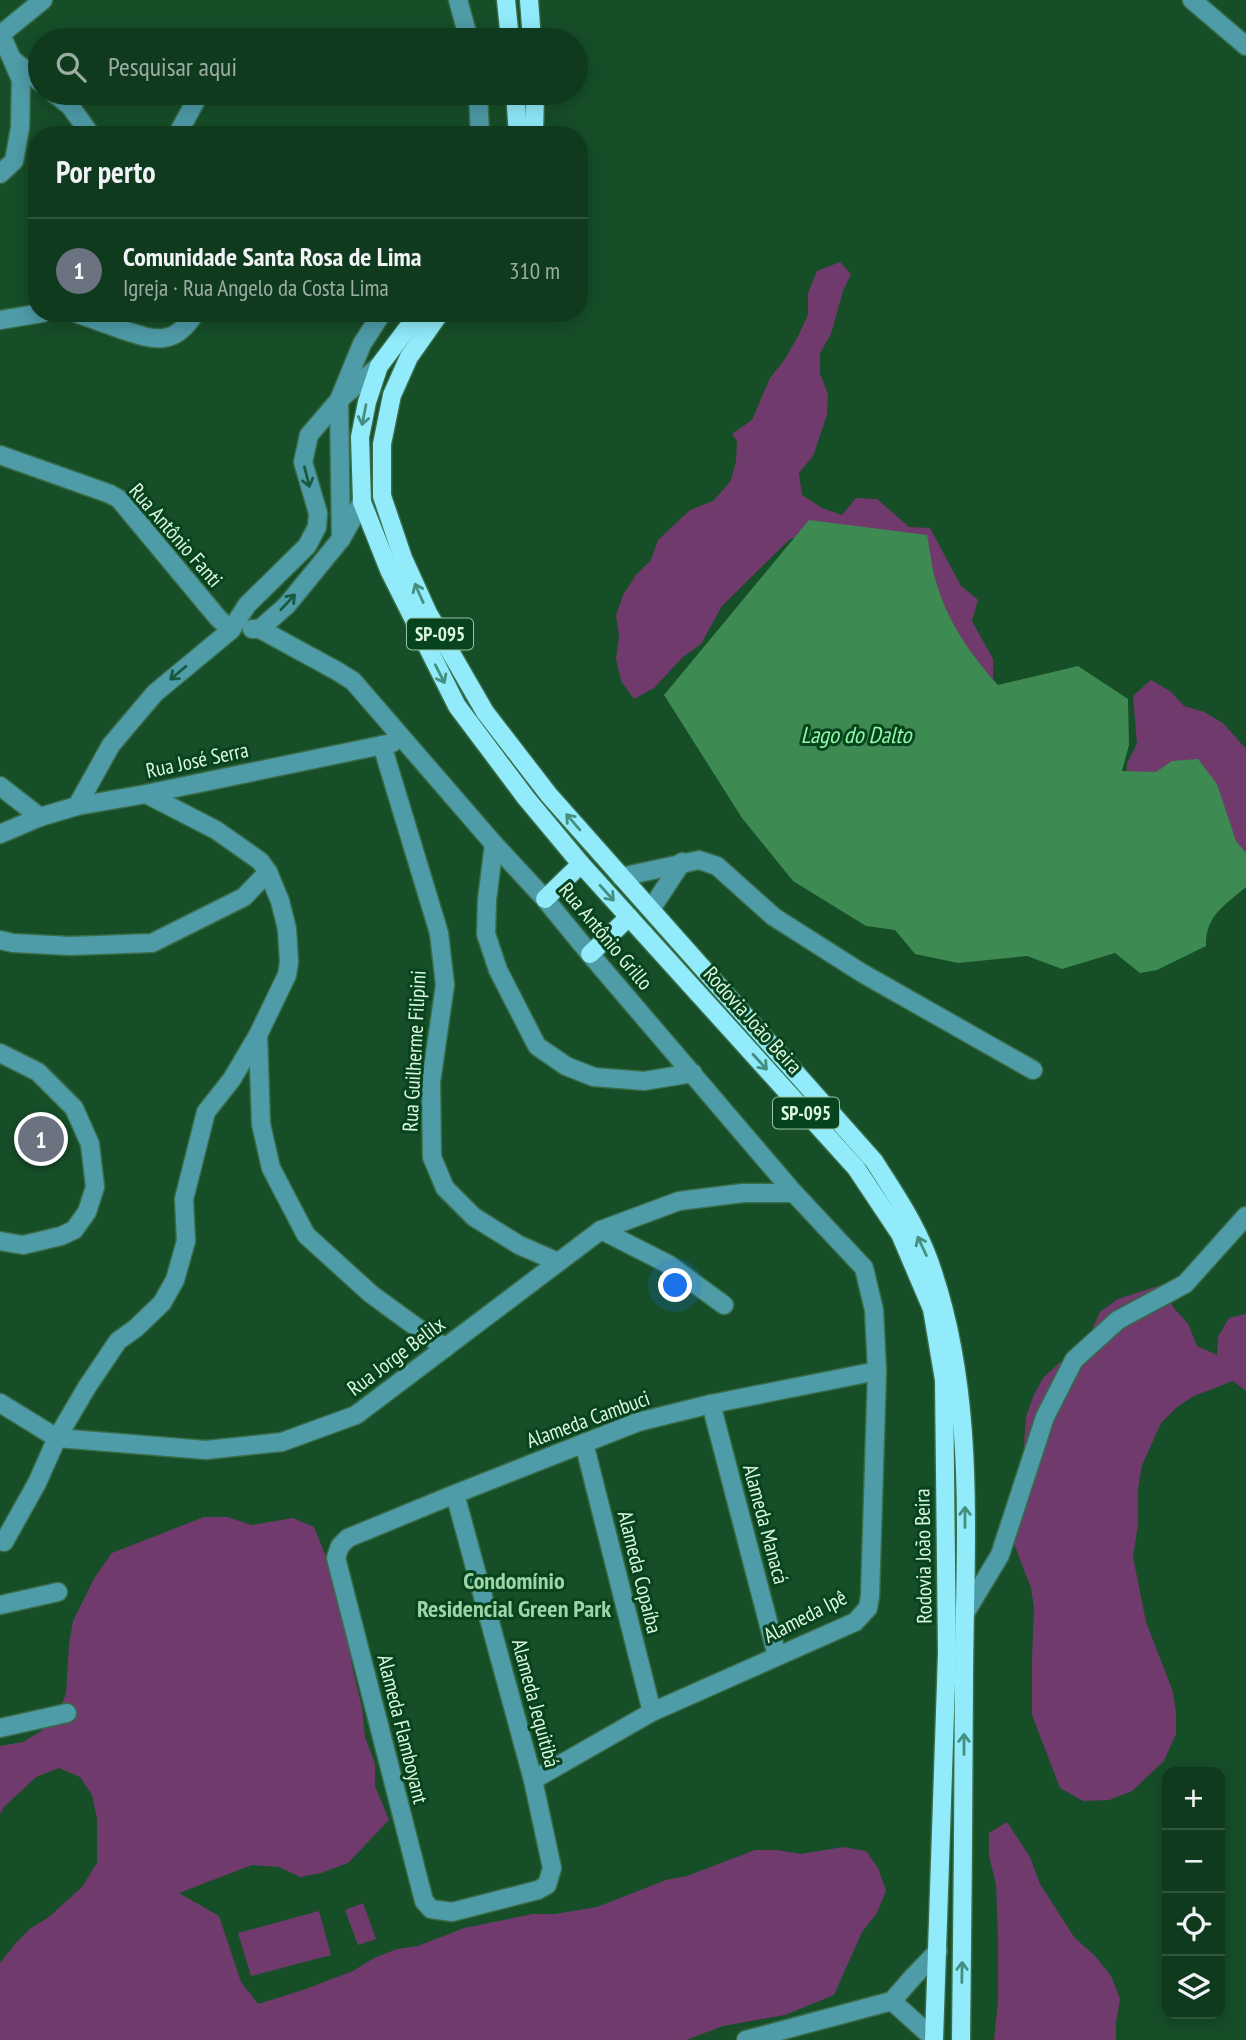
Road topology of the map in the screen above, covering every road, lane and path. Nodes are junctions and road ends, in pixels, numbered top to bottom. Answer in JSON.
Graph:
{"nodes":[{"id":1,"x":43,"y":0,"type":"edge"},
{"id":2,"x":458,"y":0,"type":"edge"},
{"id":3,"x":506,"y":0,"type":"edge"},
{"id":4,"x":529,"y":0,"type":"edge"},
{"id":5,"x":1192,"y":0,"type":"edge"},
{"id":6,"x":466,"y":28,"type":"edge"},
{"id":7,"x":509,"y":28,"type":"edge"},
{"id":8,"x":531,"y":28,"type":"edge"},
{"id":9,"x":1,"y":35,"type":"edge"},
{"id":10,"x":1246,"y":46,"type":"edge"},
{"id":11,"x":12,"y":58,"type":"junction"},
{"id":12,"x":28,"y":72,"type":"edge"},
{"id":13,"x":69,"y":105,"type":"edge"},
{"id":14,"x":193,"y":105,"type":"edge"},
{"id":15,"x":479,"y":105,"type":"edge"},
{"id":16,"x":516,"y":105,"type":"edge"},
{"id":17,"x":535,"y":105,"type":"edge"},
{"id":18,"x":84,"y":126,"type":"edge"},
{"id":19,"x":182,"y":126,"type":"edge"},
{"id":20,"x":480,"y":126,"type":"edge"},
{"id":21,"x":517,"y":126,"type":"edge"},
{"id":22,"x":534,"y":126,"type":"edge"},
{"id":23,"x":0,"y":174,"type":"edge"},
{"id":24,"x":28,"y":315,"type":"edge"},
{"id":25,"x":0,"y":320,"type":"edge"},
{"id":26,"x":101,"y":322,"type":"edge"},
{"id":27,"x":188,"y":322,"type":"edge"},
{"id":28,"x":376,"y":322,"type":"edge"},
{"id":29,"x":412,"y":322,"type":"edge"},
{"id":30,"x":434,"y":322,"type":"edge"},
{"id":31,"x":379,"y":366,"type":"junction"},
{"id":32,"x":339,"y":400,"type":"junction"},
{"id":33,"x":0,"y":455,"type":"edge"},
{"id":34,"x":362,"y":502,"type":"junction"},
{"id":35,"x":341,"y":539,"type":"junction"},
{"id":36,"x":260,"y":629,"type":"junction"},
{"id":37,"x":231,"y":630,"type":"junction"},
{"id":38,"x":405,"y":741,"type":"junction"},
{"id":39,"x":382,"y":745,"type":"junction"},
{"id":40,"x":0,"y":786,"type":"edge"},
{"id":41,"x":146,"y":794,"type":"junction"},
{"id":42,"x":77,"y":806,"type":"junction"},
{"id":43,"x":40,"y":817,"type":"junction"},
{"id":44,"x":0,"y":834,"type":"edge"},
{"id":45,"x":494,"y":844,"type":"junction"},
{"id":46,"x":682,"y":862,"type":"junction"},
{"id":47,"x":581,"y":864,"type":"junction"},
{"id":48,"x":268,"y":872,"type":"junction"},
{"id":49,"x":621,"y":877,"type":"junction"},
{"id":50,"x":545,"y":899,"type":"junction"},
{"id":51,"x":650,"y":909,"type":"junction"},
{"id":52,"x":629,"y":917,"type":"junction"},
{"id":53,"x":0,"y":940,"type":"edge"},
{"id":54,"x":590,"y":954,"type":"junction"},
{"id":55,"x":258,"y":1035,"type":"junction"},
{"id":56,"x":0,"y":1054,"type":"edge"},
{"id":57,"x":1033,"y":1070,"type":"dead end"},
{"id":58,"x":693,"y":1073,"type":"junction"},
{"id":59,"x":794,"y":1193,"type":"junction"},
{"id":60,"x":1246,"y":1216,"type":"edge"},
{"id":61,"x":601,"y":1230,"type":"junction"},
{"id":62,"x":0,"y":1241,"type":"edge"},
{"id":63,"x":558,"y":1262,"type":"junction"},
{"id":64,"x":724,"y":1306,"type":"dead end"},
{"id":65,"x":874,"y":1310,"type":"joint"},
{"id":66,"x":445,"y":1348,"type":"junction"},
{"id":67,"x":877,"y":1371,"type":"junction"},
{"id":68,"x":0,"y":1404,"type":"edge"},
{"id":69,"x":711,"y":1404,"type":"junction"},
{"id":70,"x":57,"y":1438,"type":"junction"},
{"id":71,"x":584,"y":1443,"type":"junction"},
{"id":72,"x":454,"y":1494,"type":"junction"},
{"id":73,"x":4,"y":1542,"type":"dead end"},
{"id":74,"x":336,"y":1558,"type":"joint"},
{"id":75,"x":58,"y":1592,"type":"dead end"},
{"id":76,"x":0,"y":1605,"type":"edge"},
{"id":77,"x":965,"y":1613,"type":"junction"},
{"id":78,"x":777,"y":1656,"type":"junction"},
{"id":79,"x":652,"y":1712,"type":"junction"},
{"id":80,"x":67,"y":1713,"type":"dead end"},
{"id":81,"x":0,"y":1728,"type":"edge"},
{"id":82,"x":533,"y":1780,"type":"junction"},
{"id":83,"x":547,"y":1885,"type":"joint"},
{"id":84,"x":938,"y":1951,"type":"junction"},
{"id":85,"x":892,"y":2001,"type":"junction"},
{"id":86,"x":934,"y":2039,"type":"edge"},
{"id":87,"x":746,"y":2040,"type":"edge"},
{"id":88,"x":961,"y":2040,"type":"edge"}],
"edges":[{"from":1,"to":9,"type":"street"},
{"from":2,"to":6,"type":"street"},
{"from":3,"to":7,"type":"main road"},
{"from":4,"to":8,"type":"main road"},
{"from":5,"to":10,"type":"street"},
{"from":9,"to":11,"type":"street"},
{"from":11,"to":12,"type":"street"},
{"from":11,"to":23,"type":"street"},
{"from":13,"to":18,"type":"street"},
{"from":14,"to":19,"type":"street"},
{"from":15,"to":20,"type":"street"},
{"from":16,"to":21,"type":"main road"},
{"from":17,"to":22,"type":"main road"},
{"from":24,"to":25,"type":"street"},
{"from":26,"to":27,"type":"street"},
{"from":28,"to":32,"type":"street"},
{"from":29,"to":31,"type":"main road","name":"Rodovia João Beira","number":"SP-095"},
{"from":49,"to":30,"type":"main road","name":"Rodovia João Beira","number":"SP-095","one_way":true},
{"from":31,"to":32,"type":"street"},
{"from":31,"to":34,"type":"main road","name":"Rodovia João Beira","number":"SP-095","one_way":true},
{"from":32,"to":35,"type":"street"},
{"from":32,"to":37,"type":"street","one_way":true},
{"from":33,"to":37,"type":"street","name":"Rua Antônio Fanti"},
{"from":34,"to":35,"type":"street"},
{"from":34,"to":47,"type":"main road","name":"Rodovia João Beira","number":"SP-095","one_way":true},
{"from":36,"to":35,"type":"street","one_way":true},
{"from":36,"to":37,"type":"street"},
{"from":36,"to":38,"type":"street","name":"Rua Antônio Grillo"},
{"from":37,"to":42,"type":"street","one_way":true},
{"from":38,"to":39,"type":"street","name":"Rua José Serra"},
{"from":38,"to":45,"type":"street","name":"Rua Antônio Grillo"},
{"from":39,"to":41,"type":"street","name":"Rua José Serra"},
{"from":39,"to":63,"type":"street","name":"Rua Guilherme Filipini"},
{"from":40,"to":43,"type":"street"},
{"from":41,"to":42,"type":"street","name":"Rua José Serra"},
{"from":41,"to":48,"type":"street"},
{"from":42,"to":43,"type":"street","name":"Rua José Serra"},
{"from":43,"to":44,"type":"street","name":"Rua José Serra"},
{"from":45,"to":50,"type":"street","name":"Rua Antônio Grillo"},
{"from":45,"to":58,"type":"street"},
{"from":46,"to":49,"type":"street"},
{"from":46,"to":51,"type":"street"},
{"from":46,"to":57,"type":"street"},
{"from":47,"to":50,"type":"main road"},
{"from":47,"to":52,"type":"main road","name":"Rodovia João Beira","number":"SP-095","one_way":true},
{"from":48,"to":53,"type":"street"},
{"from":48,"to":55,"type":"street"},
{"from":49,"to":51,"type":"main road","name":"Rodovia João Beira","number":"SP-095"},
{"from":50,"to":54,"type":"street","name":"Rua Antônio Grillo"},
{"from":77,"to":51,"type":"main road","name":"Rodovia João Beira","number":"SP-095","one_way":true},
{"from":52,"to":54,"type":"main road"},
{"from":52,"to":84,"type":"main road","name":"Rodovia João Beira","number":"SP-095","one_way":true},
{"from":54,"to":58,"type":"street","name":"Rua Antônio Grillo"},
{"from":55,"to":66,"type":"street"},
{"from":55,"to":70,"type":"street"},
{"from":56,"to":62,"type":"street"},
{"from":58,"to":59,"type":"street","name":"Rua Antônio Grillo"},
{"from":59,"to":61,"type":"street","name":"Rua Jorge Belilx"},
{"from":59,"to":65,"type":"street","name":"Rua Antônio Grillo"},
{"from":60,"to":77,"type":"street"},
{"from":61,"to":63,"type":"street","name":"Rua Jorge Belilx"},
{"from":61,"to":64,"type":"street"},
{"from":63,"to":66,"type":"street","name":"Rua Jorge Belilx"},
{"from":65,"to":67,"type":"street","name":"Alameda Ipê"},
{"from":66,"to":70,"type":"street","name":"Rua Jorge Belilx"},
{"from":67,"to":69,"type":"street","name":"Alameda Cambuci"},
{"from":67,"to":78,"type":"street","name":"Alameda Ipê"},
{"from":68,"to":70,"type":"street","name":"Rua Jorge Belilx"},
{"from":69,"to":71,"type":"street","name":"Alameda Cambuci"},
{"from":69,"to":78,"type":"street","name":"Alameda Manacá"},
{"from":70,"to":73,"type":"street"},
{"from":71,"to":72,"type":"street","name":"Alameda Cambuci"},
{"from":71,"to":79,"type":"street","name":"Alameda Copaíba"},
{"from":72,"to":74,"type":"street","name":"Alameda Cambuci"},
{"from":72,"to":82,"type":"street","name":"Alameda Jequitibá"},
{"from":74,"to":83,"type":"street","name":"Alameda Flamboyant"},
{"from":75,"to":76,"type":"street"},
{"from":88,"to":77,"type":"main road","name":"Rodovia João Beira","number":"SP-095","one_way":true},
{"from":78,"to":79,"type":"street","name":"Alameda Ipê"},
{"from":79,"to":82,"type":"street","name":"Alameda Ipê"},
{"from":80,"to":81,"type":"street"},
{"from":82,"to":83,"type":"street","name":"Alameda Jequitibá"},
{"from":84,"to":85,"type":"street"},
{"from":84,"to":86,"type":"main road","name":"Rodovia João Beira","number":"SP-095"},
{"from":85,"to":86,"type":"street"},
{"from":85,"to":87,"type":"street"}]}
